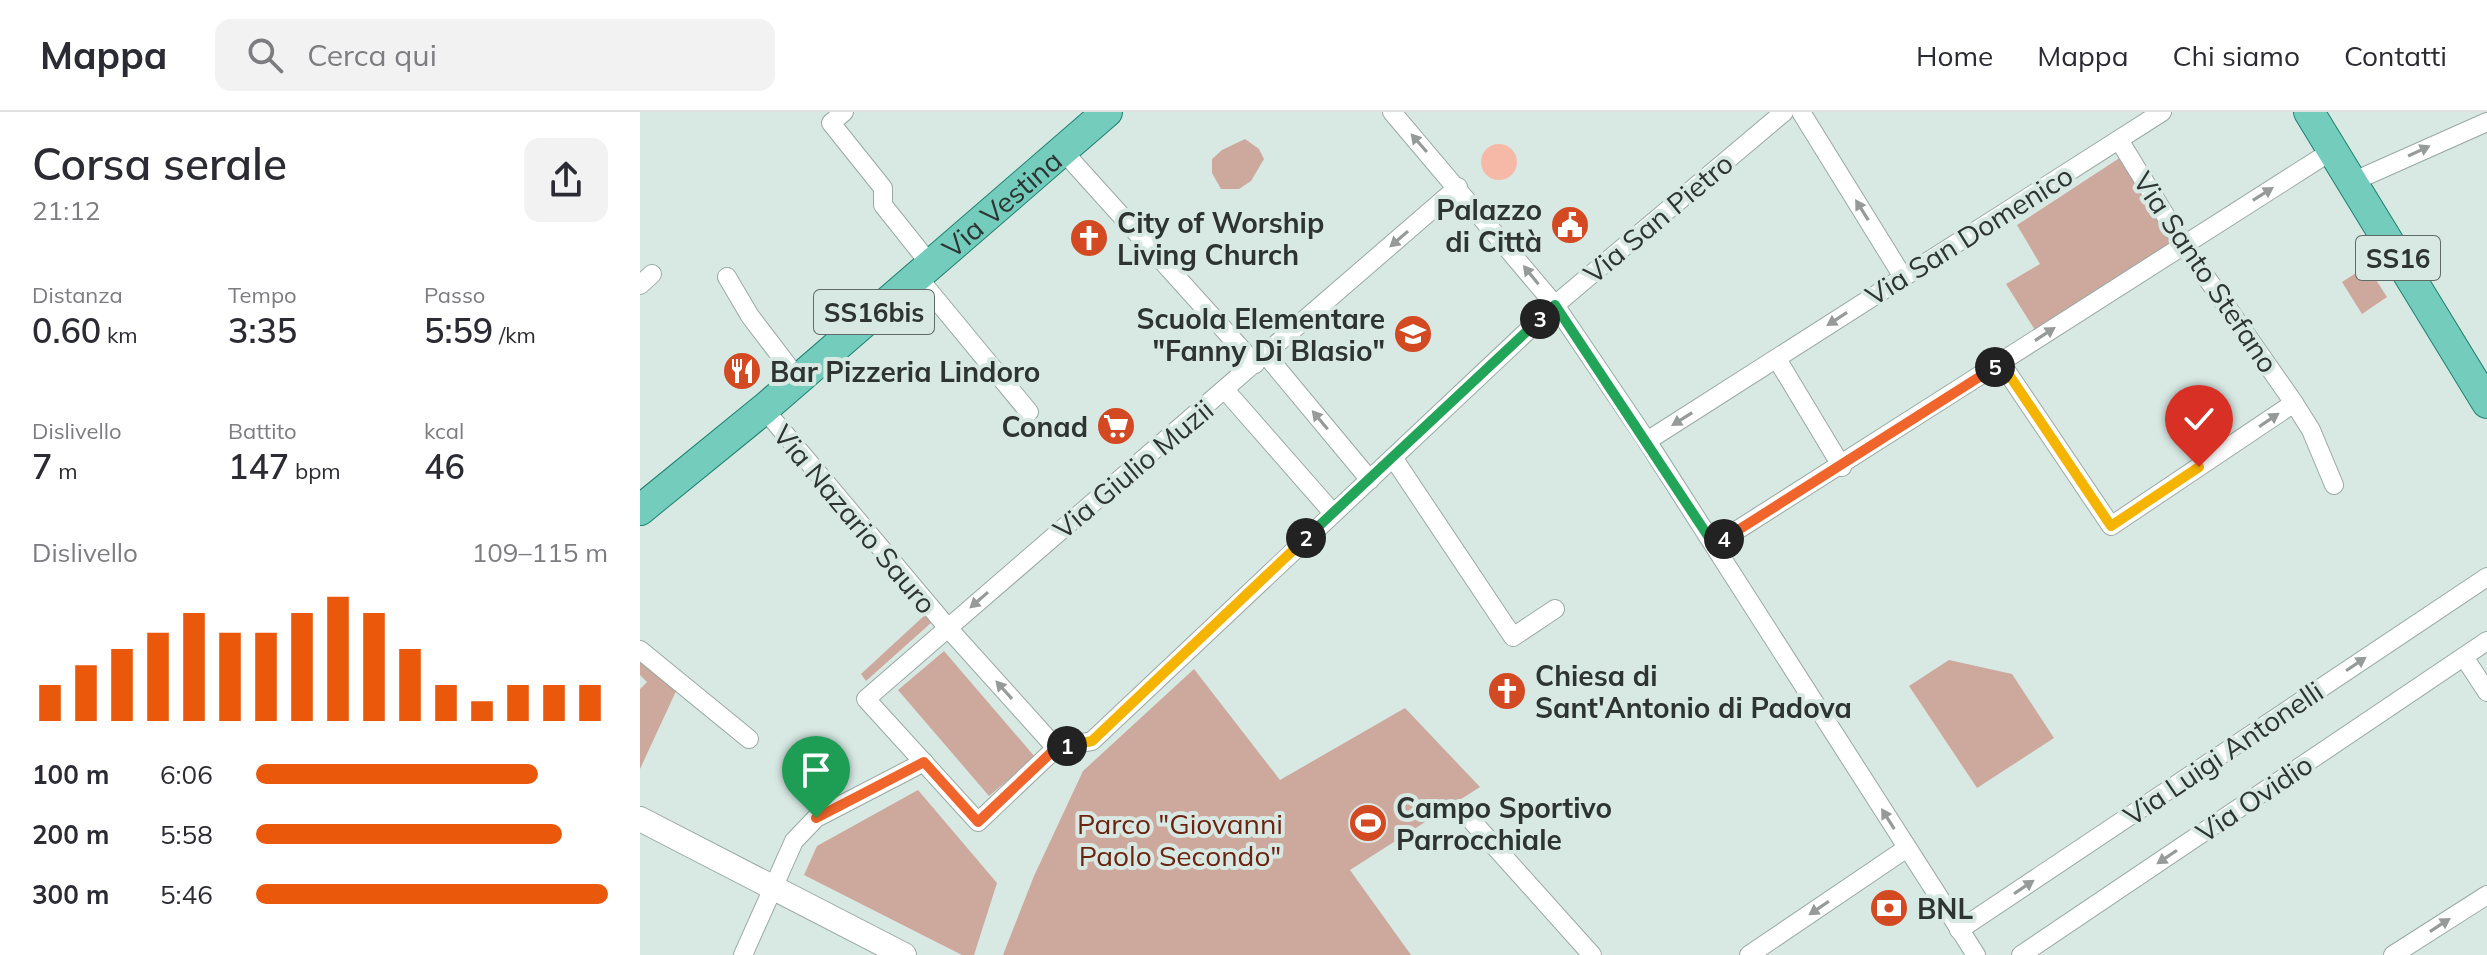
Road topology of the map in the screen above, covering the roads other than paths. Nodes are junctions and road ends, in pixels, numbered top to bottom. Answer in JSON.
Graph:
{"nodes":[{"id":1,"x":844,"y":112,"type":"edge"},
{"id":2,"x":1107,"y":112,"type":"edge"},
{"id":3,"x":1392,"y":112,"type":"edge"},
{"id":4,"x":1801,"y":112,"type":"edge"},
{"id":5,"x":2162,"y":112,"type":"edge"},
{"id":6,"x":2309,"y":112,"type":"edge"},
{"id":7,"x":1777,"y":114,"type":"edge"},
{"id":8,"x":2487,"y":122,"type":"edge"},
{"id":9,"x":2119,"y":140,"type":"junction"},
{"id":10,"x":1062,"y":150,"type":"junction"},
{"id":11,"x":2333,"y":150,"type":"junction"},
{"id":12,"x":2352,"y":182,"type":"junction"},
{"id":13,"x":1458,"y":187,"type":"junction"},
{"id":14,"x":2183,"y":244,"type":"junction"},
{"id":15,"x":923,"y":270,"type":"junction"},
{"id":16,"x":727,"y":277,"type":"dead end"},
{"id":17,"x":1903,"y":277,"type":"junction"},
{"id":18,"x":1555,"y":305,"type":"junction"},
{"id":19,"x":1777,"y":359,"type":"junction"},
{"id":20,"x":1260,"y":360,"type":"junction"},
{"id":21,"x":2001,"y":363,"type":"junction"},
{"id":22,"x":798,"y":379,"type":"junction"},
{"id":23,"x":1226,"y":391,"type":"junction"},
{"id":24,"x":2294,"y":403,"type":"junction"},
{"id":25,"x":2487,"y":403,"type":"edge"},
{"id":26,"x":764,"y":409,"type":"junction"},
{"id":27,"x":1029,"y":412,"type":"dead end"},
{"id":28,"x":1647,"y":441,"type":"junction"},
{"id":29,"x":1394,"y":459,"type":"junction"},
{"id":30,"x":1842,"y":467,"type":"junction"},
{"id":31,"x":1370,"y":480,"type":"junction"},
{"id":32,"x":2334,"y":485,"type":"dead end"},
{"id":33,"x":640,"y":510,"type":"edge"},
{"id":34,"x":1333,"y":513,"type":"junction"},
{"id":35,"x":1714,"y":545,"type":"junction"},
{"id":36,"x":2487,"y":577,"type":"edge"},
{"id":37,"x":1555,"y":609,"type":"dead end"},
{"id":38,"x":948,"y":628,"type":"junction"},
{"id":39,"x":2487,"y":641,"type":"edge"},
{"id":40,"x":640,"y":650,"type":"edge"},
{"id":41,"x":2464,"y":657,"type":"junction"},
{"id":42,"x":2487,"y":692,"type":"edge"},
{"id":43,"x":749,"y":739,"type":"dead end"},
{"id":44,"x":1056,"y":748,"type":"junction"},
{"id":45,"x":924,"y":762,"type":"junction"},
{"id":46,"x":640,"y":819,"type":"edge"},
{"id":47,"x":1471,"y":820,"type":"dead end"},
{"id":48,"x":1907,"y":848,"type":"junction"},
{"id":49,"x":774,"y":890,"type":"junction"},
{"id":50,"x":2487,"y":895,"type":"edge"},
{"id":51,"x":1959,"y":930,"type":"junction"},
{"id":52,"x":743,"y":955,"type":"edge"},
{"id":53,"x":904,"y":955,"type":"edge"},
{"id":54,"x":1592,"y":955,"type":"edge"},
{"id":55,"x":1749,"y":955,"type":"edge"},
{"id":56,"x":1976,"y":955,"type":"edge"},
{"id":57,"x":2021,"y":955,"type":"edge"},
{"id":58,"x":2393,"y":955,"type":"edge"}],
"edges":[{"from":1,"to":15,"type":"street"},
{"from":2,"to":10,"type":"main road","name":"Via Vestina","number":"SS16bis"},
{"from":13,"to":3,"type":"street","one_way":true},
{"from":17,"to":4,"type":"street","one_way":true},
{"from":5,"to":9,"type":"street","name":"Via San Domenico"},
{"from":6,"to":11,"type":"main road","number":"SS16"},
{"from":7,"to":18,"type":"street","name":"Via San Pietro"},
{"from":12,"to":8,"type":"street","one_way":true},
{"from":9,"to":14,"type":"street","name":"Via Santo Stefano"},
{"from":9,"to":17,"type":"street","name":"Via San Domenico"},
{"from":10,"to":15,"type":"main road","name":"Via Vestina","number":"SS16bis"},
{"from":10,"to":20,"type":"street"},
{"from":11,"to":12,"type":"main road","number":"SS16"},
{"from":14,"to":11,"type":"street","one_way":true},
{"from":12,"to":25,"type":"main road","number":"SS16"},
{"from":18,"to":13,"type":"street","one_way":true},
{"from":13,"to":20,"type":"street","name":"Via Giulio Muzii","one_way":true},
{"from":21,"to":14,"type":"street","one_way":true},
{"from":14,"to":24,"type":"street","name":"Via Santo Stefano"},
{"from":15,"to":22,"type":"main road","name":"Via Vestina","number":"SS16bis"},
{"from":15,"to":27,"type":"street"},
{"from":16,"to":22,"type":"street"},
{"from":17,"to":19,"type":"street","name":"Via San Domenico","one_way":true},
{"from":18,"to":28,"type":"street"},
{"from":18,"to":29,"type":"street","name":"Via San Pietro"},
{"from":19,"to":28,"type":"street","name":"Via San Domenico","one_way":true},
{"from":19,"to":30,"type":"street"},
{"from":20,"to":23,"type":"street","name":"Via Giulio Muzii"},
{"from":31,"to":20,"type":"street","one_way":true},
{"from":21,"to":24,"type":"street","name":"Via Santo Stefano","one_way":true},
{"from":21,"to":30,"type":"street"},
{"from":22,"to":26,"type":"main road","name":"Via Vestina","number":"SS16bis"},
{"from":23,"to":34,"type":"street"},
{"from":23,"to":38,"type":"street","name":"Via Giulio Muzii","one_way":true},
{"from":24,"to":32,"type":"street","name":"Via Santo Stefano"},
{"from":26,"to":33,"type":"main road","name":"Via Vestina","number":"SS16bis"},
{"from":26,"to":38,"type":"street","name":"Via Nazario Sauro"},
{"from":28,"to":35,"type":"street"},
{"from":29,"to":31,"type":"street","name":"Via San Pietro"},
{"from":29,"to":37,"type":"street"},
{"from":30,"to":35,"type":"street"},
{"from":31,"to":34,"type":"street","name":"Via San Pietro"},
{"from":34,"to":44,"type":"street","name":"Via San Pietro"},
{"from":48,"to":35,"type":"street","one_way":true},
{"from":51,"to":36,"type":"street","name":"Via Luigi Antonelli","one_way":true},
{"from":44,"to":38,"type":"street","name":"Via Nazario Sauro","one_way":true},
{"from":38,"to":45,"type":"street","name":"Via Giulio Muzii"},
{"from":39,"to":41,"type":"street","name":"Via Ovidio"},
{"from":40,"to":43,"type":"street"},
{"from":41,"to":42,"type":"street"},
{"from":41,"to":57,"type":"street","name":"Via Ovidio","one_way":true},
{"from":44,"to":45,"type":"street"},
{"from":45,"to":49,"type":"street"},
{"from":46,"to":49,"type":"street"},
{"from":47,"to":54,"type":"street"},
{"from":48,"to":51,"type":"street"},
{"from":48,"to":55,"type":"street","one_way":true},
{"from":49,"to":52,"type":"street"},
{"from":49,"to":53,"type":"street"},
{"from":58,"to":50,"type":"street","one_way":true},
{"from":51,"to":56,"type":"street"}]}
